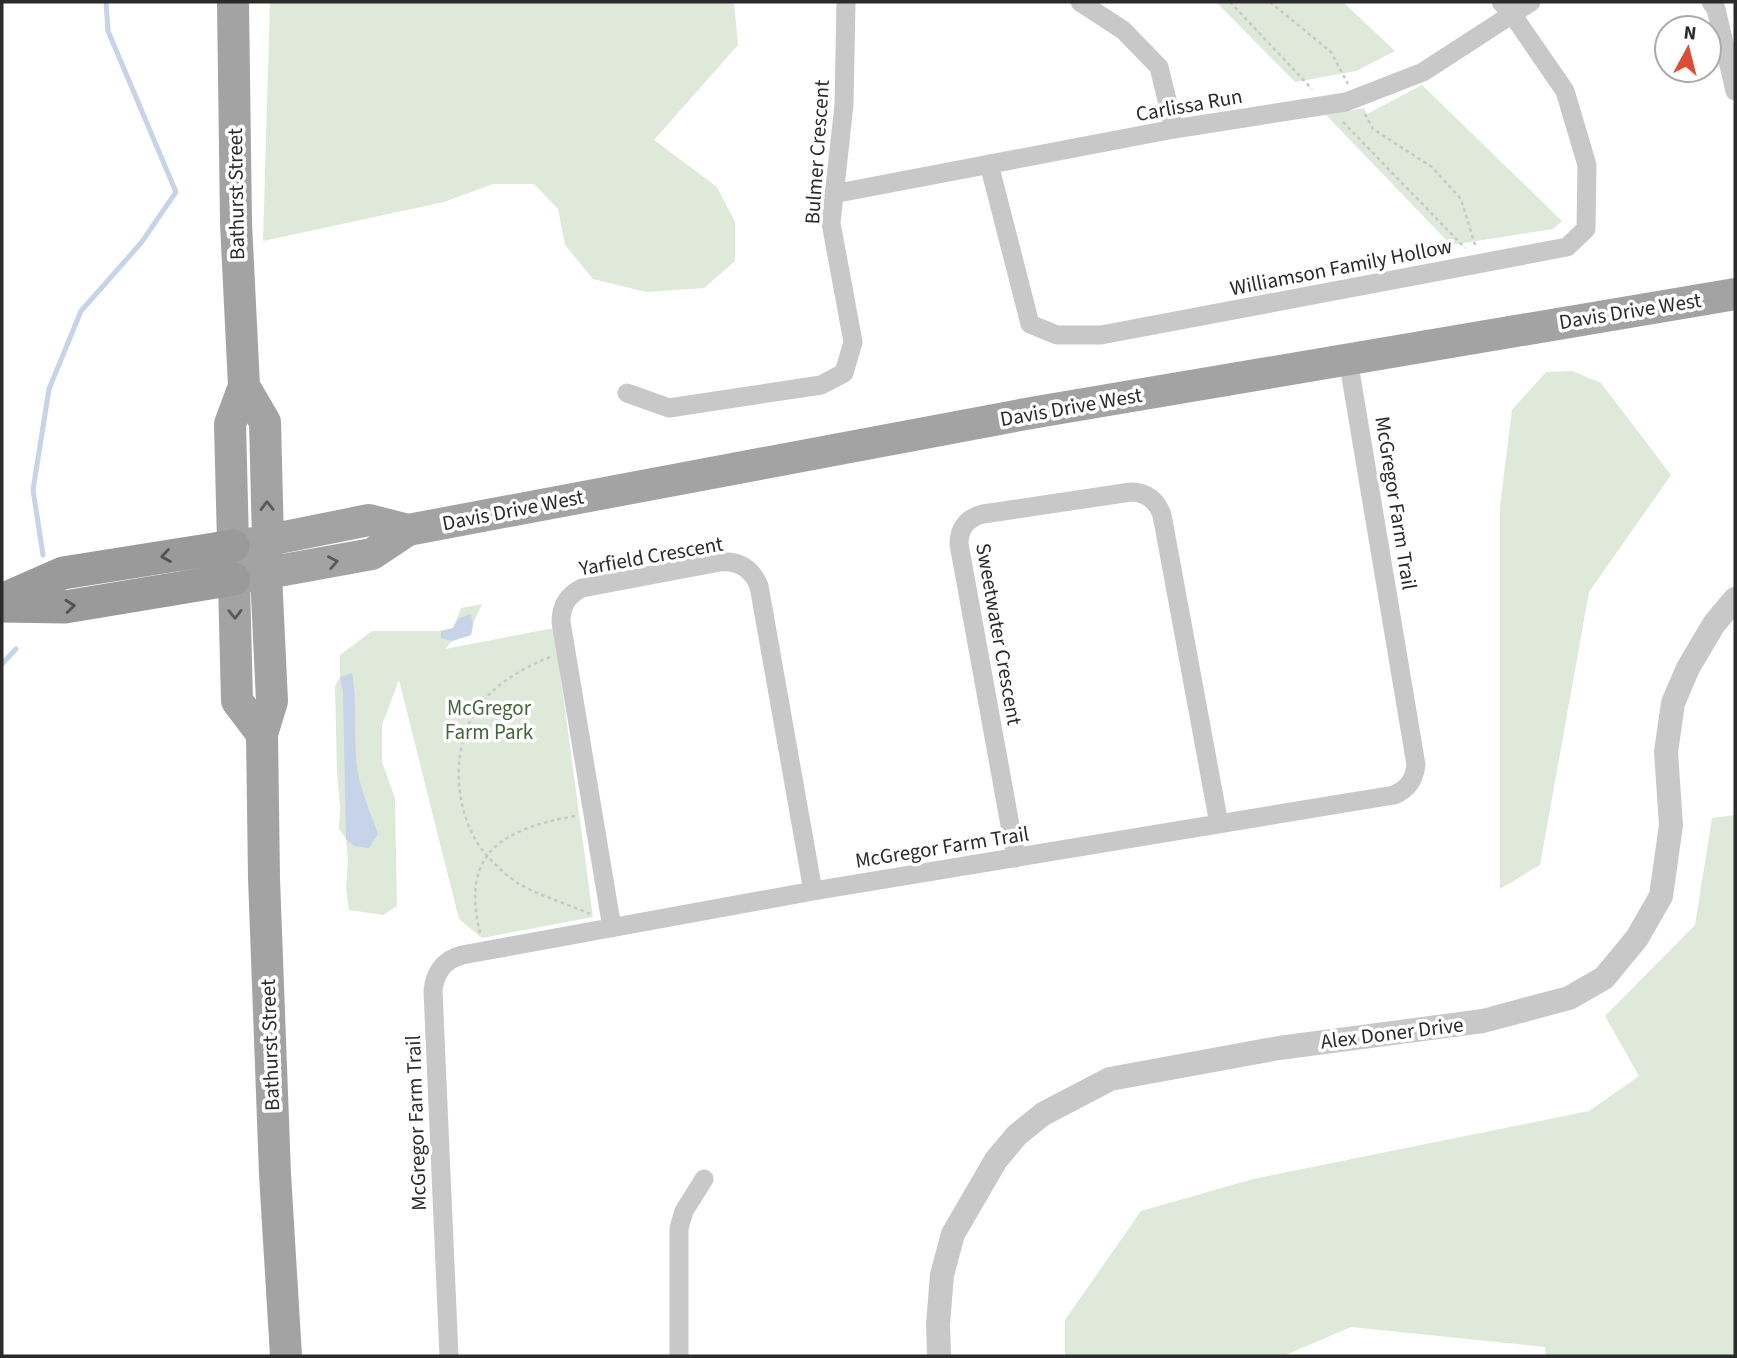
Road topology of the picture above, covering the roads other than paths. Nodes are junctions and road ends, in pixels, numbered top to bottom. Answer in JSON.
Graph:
{"nodes":[{"id":1,"x":233,"y":2,"type":"edge"},
{"id":2,"x":846,"y":2,"type":"edge"},
{"id":3,"x":1080,"y":2,"type":"edge"},
{"id":4,"x":1531,"y":2,"type":"edge"},
{"id":5,"x":1712,"y":2,"type":"edge"},
{"id":6,"x":1507,"y":8,"type":"edge"},
{"id":7,"x":1735,"y":91,"type":"edge"},
{"id":8,"x":1174,"y":129,"type":"junction"},
{"id":9,"x":989,"y":164,"type":"junction"},
{"id":10,"x":833,"y":194,"type":"junction"},
{"id":11,"x":1735,"y":294,"type":"edge"},
{"id":12,"x":1348,"y":359,"type":"junction"},
{"id":13,"x":244,"y":386,"type":"junction"},
{"id":14,"x":627,"y":393,"type":"dead end"},
{"id":15,"x":408,"y":530,"type":"junction"},
{"id":16,"x":268,"y":541,"type":"junction"},
{"id":17,"x":233,"y":546,"type":"junction"},
{"id":18,"x":250,"y":577,"type":"junction"},
{"id":19,"x":1735,"y":599,"type":"edge"},
{"id":20,"x":2,"y":600,"type":"edge"},
{"id":21,"x":2,"y":606,"type":"edge"},
{"id":22,"x":1219,"y":824,"type":"junction"},
{"id":23,"x":1016,"y":858,"type":"junction"},
{"id":24,"x":813,"y":891,"type":"junction"},
{"id":25,"x":611,"y":925,"type":"junction"},
{"id":26,"x":704,"y":1179,"type":"dead end"},
{"id":27,"x":286,"y":1356,"type":"edge"},
{"id":28,"x":449,"y":1356,"type":"edge"},
{"id":29,"x":679,"y":1356,"type":"edge"},
{"id":30,"x":939,"y":1356,"type":"edge"}],
"edges":[{"from":1,"to":13,"type":"main road","name":"Bathurst Street"},
{"from":2,"to":10,"type":"street","name":"Bulmer Crescent"},
{"from":3,"to":8,"type":"street"},
{"from":4,"to":6,"type":"street","name":"Carlissa Run"},
{"from":5,"to":7,"type":"street"},
{"from":6,"to":8,"type":"street","name":"Carlissa Run"},
{"from":6,"to":9,"type":"street","name":"Williamson Family Hollow"},
{"from":8,"to":9,"type":"street","name":"Carlissa Run"},
{"from":9,"to":10,"type":"street","name":"Carlissa Run"},
{"from":10,"to":14,"type":"street","name":"Bulmer Crescent"},
{"from":11,"to":12,"type":"main road","name":"Davis Drive West"},
{"from":12,"to":15,"type":"main road","name":"Davis Drive West"},
{"from":12,"to":22,"type":"street","name":"McGregor Farm Trail"},
{"from":16,"to":13,"type":"main road","name":"Bathurst Street","one_way":true},
{"from":13,"to":17,"type":"main road","name":"Bathurst Street"},
{"from":15,"to":16,"type":"main road","name":"Davis Drive West"},
{"from":18,"to":15,"type":"main road","name":"Davis Drive West","one_way":true},
{"from":16,"to":17,"type":"main road","name":"Davis Drive West"},
{"from":16,"to":18,"type":"main road","name":"Bathurst Street"},
{"from":17,"to":18,"type":"main road","name":"Bathurst Street"},
{"from":17,"to":20,"type":"highway","name":"Davis Drive West","one_way":true},
{"from":21,"to":18,"type":"highway","name":"Davis Drive West","one_way":true},
{"from":18,"to":27,"type":"main road","name":"Bathurst Street"},
{"from":19,"to":30,"type":"street","name":"Alex Doner Drive"},
{"from":22,"to":23,"type":"street","name":"McGregor Farm Trail"},
{"from":22,"to":23,"type":"street","name":"Sweetwater Crescent"},
{"from":23,"to":24,"type":"street","name":"McGregor Farm Trail"},
{"from":24,"to":25,"type":"street","name":"McGregor Farm Trail"},
{"from":24,"to":25,"type":"street","name":"Yarfield Crescent"},
{"from":25,"to":28,"type":"street","name":"McGregor Farm Trail"},
{"from":26,"to":29,"type":"street"}]}
